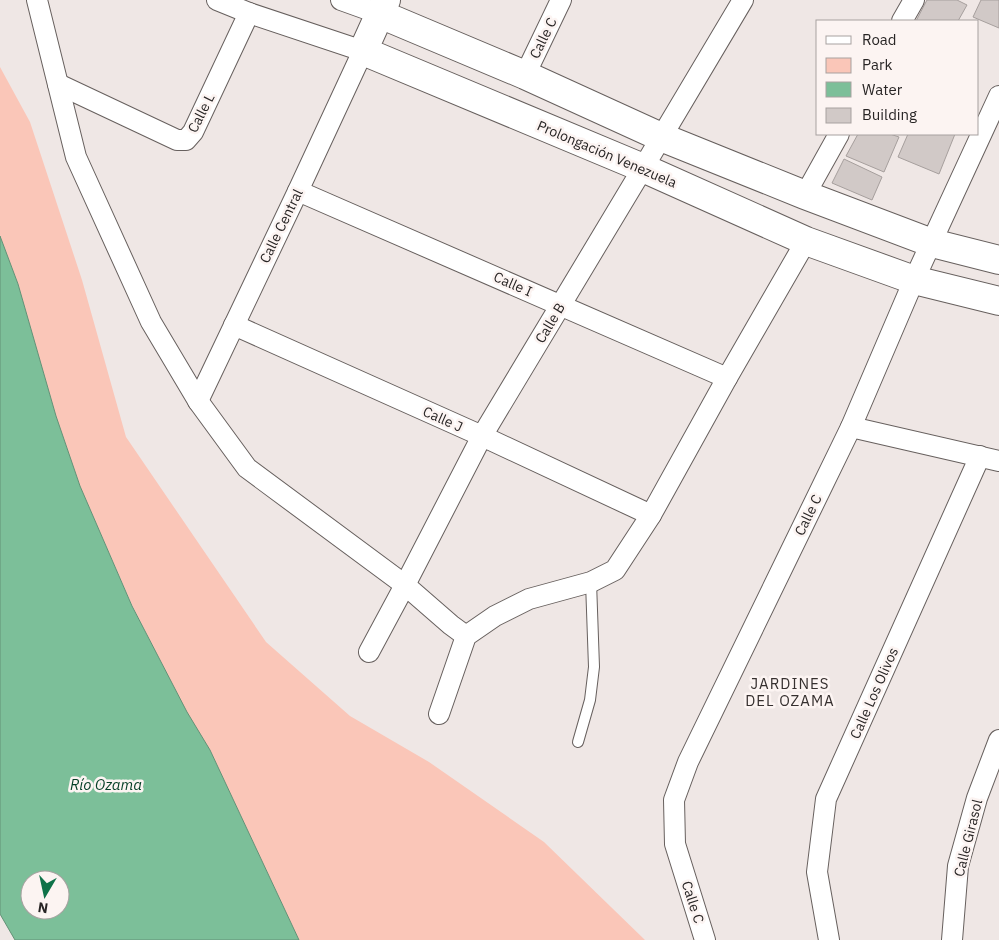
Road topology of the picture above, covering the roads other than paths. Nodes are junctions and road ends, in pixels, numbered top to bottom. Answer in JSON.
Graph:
{"nodes":[{"id":1,"x":38,"y":0,"type":"edge"},
{"id":2,"x":217,"y":0,"type":"edge"},
{"id":3,"x":341,"y":0,"type":"edge"},
{"id":4,"x":561,"y":0,"type":"edge"},
{"id":5,"x":743,"y":0,"type":"edge"},
{"id":6,"x":914,"y":0,"type":"edge"},
{"id":7,"x":383,"y":7,"type":"edge"},
{"id":8,"x":249,"y":13,"type":"junction"},
{"id":9,"x":903,"y":20,"type":"edge"},
{"id":10,"x":363,"y":51,"type":"junction"},
{"id":11,"x":525,"y":75,"type":"junction"},
{"id":12,"x":58,"y":84,"type":"junction"},
{"id":13,"x":997,"y":104,"type":"edge"},
{"id":14,"x":838,"y":135,"type":"edge"},
{"id":15,"x":661,"y":137,"type":"junction"},
{"id":16,"x":643,"y":168,"type":"junction"},
{"id":17,"x":298,"y":191,"type":"junction"},
{"id":18,"x":805,"y":195,"type":"junction"},
{"id":19,"x":806,"y":241,"type":"junction"},
{"id":20,"x":932,"y":243,"type":"junction"},
{"id":21,"x":999,"y":260,"type":"edge"},
{"id":22,"x":914,"y":280,"type":"junction"},
{"id":23,"x":999,"y":300,"type":"edge"},
{"id":24,"x":560,"y":305,"type":"junction"},
{"id":25,"x":234,"y":326,"type":"junction"},
{"id":26,"x":727,"y":378,"type":"junction"},
{"id":27,"x":198,"y":401,"type":"junction"},
{"id":28,"x":852,"y":427,"type":"junction"},
{"id":29,"x":482,"y":436,"type":"junction"},
{"id":30,"x":980,"y":456,"type":"junction"},
{"id":31,"x":999,"y":461,"type":"edge"},
{"id":32,"x":651,"y":515,"type":"junction"},
{"id":33,"x":590,"y":582,"type":"junction"},
{"id":34,"x":405,"y":585,"type":"junction"},
{"id":35,"x":466,"y":636,"type":"junction"},
{"id":36,"x":368,"y":652,"type":"dead end"},
{"id":37,"x":439,"y":714,"type":"dead end"},
{"id":38,"x":999,"y":740,"type":"edge"},
{"id":39,"x":578,"y":742,"type":"dead end"},
{"id":40,"x":705,"y":940,"type":"edge"},
{"id":41,"x":830,"y":940,"type":"edge"},
{"id":42,"x":952,"y":940,"type":"edge"}],
"edges":[{"from":1,"to":12,"type":"street"},
{"from":2,"to":8,"type":"street","name":"Prolongación Venezuela"},
{"from":3,"to":7,"type":"street"},
{"from":4,"to":11,"type":"street","name":"Calle C"},
{"from":5,"to":15,"type":"street","name":"Calle B"},
{"from":6,"to":9,"type":"street"},
{"from":7,"to":10,"type":"street"},
{"from":7,"to":11,"type":"street"},
{"from":8,"to":10,"type":"street","name":"Prolongación Venezuela"},
{"from":8,"to":12,"type":"street","name":"Calle L"},
{"from":10,"to":16,"type":"street","name":"Prolongación Venezuela"},
{"from":10,"to":17,"type":"street","name":"Calle Central"},
{"from":11,"to":15,"type":"street"},
{"from":12,"to":27,"type":"street"},
{"from":13,"to":20,"type":"street","name":"Calle C"},
{"from":14,"to":18,"type":"street"},
{"from":15,"to":16,"type":"street","name":"Calle B"},
{"from":15,"to":18,"type":"street"},
{"from":16,"to":19,"type":"street","name":"Prolongación Venezuela"},
{"from":16,"to":24,"type":"street","name":"Calle B"},
{"from":17,"to":24,"type":"street","name":"Calle I"},
{"from":17,"to":25,"type":"street","name":"Calle Central"},
{"from":18,"to":20,"type":"street"},
{"from":19,"to":22,"type":"street","name":"Prolongación Venezuela"},
{"from":19,"to":26,"type":"street"},
{"from":20,"to":21,"type":"street"},
{"from":20,"to":22,"type":"street","name":"Calle C"},
{"from":22,"to":23,"type":"street","name":"Prolongación Venezuela"},
{"from":22,"to":28,"type":"street","name":"Calle C"},
{"from":24,"to":26,"type":"street","name":"Calle I"},
{"from":24,"to":29,"type":"street","name":"Calle B"},
{"from":25,"to":27,"type":"street","name":"Calle Central"},
{"from":25,"to":29,"type":"street","name":"Calle J"},
{"from":26,"to":32,"type":"street"},
{"from":27,"to":34,"type":"street"},
{"from":28,"to":30,"type":"street"},
{"from":28,"to":40,"type":"street","name":"Calle C"},
{"from":29,"to":32,"type":"street","name":"Calle J"},
{"from":29,"to":34,"type":"street","name":"Calle B"},
{"from":30,"to":31,"type":"street"},
{"from":30,"to":41,"type":"street","name":"Calle Los Olivos"},
{"from":32,"to":33,"type":"street"},
{"from":33,"to":35,"type":"street"},
{"from":33,"to":39,"type":"lane"},
{"from":34,"to":35,"type":"street"},
{"from":34,"to":36,"type":"street","name":"Calle B"},
{"from":35,"to":37,"type":"street"},
{"from":38,"to":42,"type":"street","name":"Calle Girasol"}]}
